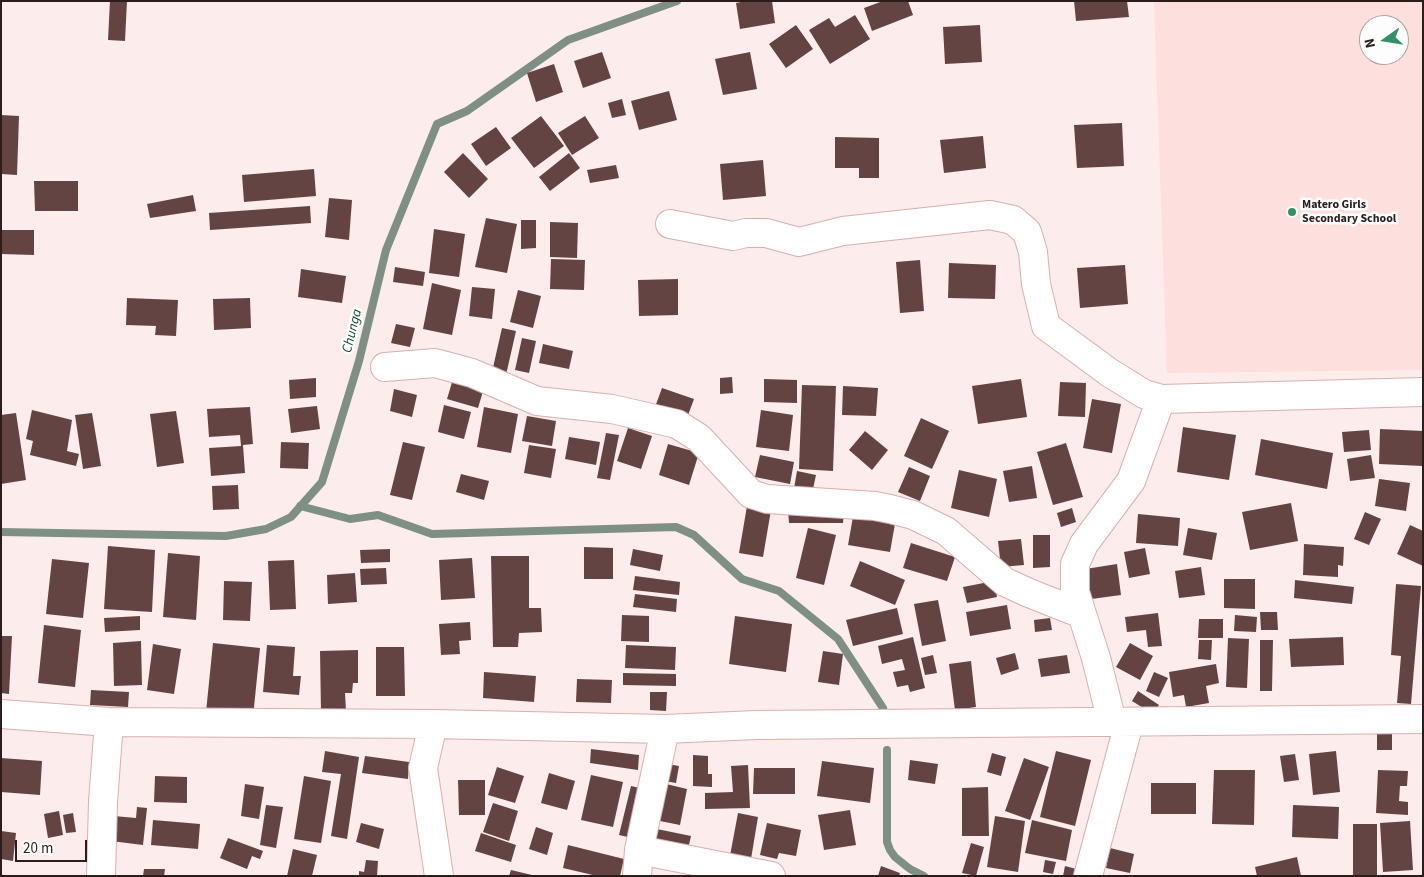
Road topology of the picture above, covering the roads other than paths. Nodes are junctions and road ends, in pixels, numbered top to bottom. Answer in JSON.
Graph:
{"nodes":[{"id":1,"x":670,"y":224,"type":"dead end"},
{"id":2,"x":385,"y":367,"type":"dead end"},
{"id":3,"x":1423,"y":392,"type":"edge"},
{"id":4,"x":1161,"y":399,"type":"junction"},
{"id":5,"x":1082,"y":614,"type":"junction"},
{"id":6,"x":1,"y":714,"type":"edge"},
{"id":7,"x":1423,"y":719,"type":"edge"},
{"id":8,"x":109,"y":722,"type":"junction"},
{"id":9,"x":1121,"y":722,"type":"junction"},
{"id":10,"x":433,"y":724,"type":"junction"},
{"id":11,"x":665,"y":729,"type":"junction"},
{"id":12,"x":638,"y":863,"type":"edge"},
{"id":13,"x":101,"y":876,"type":"edge"},
{"id":14,"x":439,"y":876,"type":"edge"},
{"id":15,"x":770,"y":876,"type":"edge"},
{"id":16,"x":1088,"y":876,"type":"edge"}],
"edges":[{"from":1,"to":4,"type":"street"},
{"from":2,"to":5,"type":"street"},
{"from":3,"to":4,"type":"street"},
{"from":4,"to":5,"type":"street"},
{"from":5,"to":9,"type":"street"},
{"from":6,"to":8,"type":"street"},
{"from":7,"to":9,"type":"street"},
{"from":8,"to":10,"type":"street"},
{"from":8,"to":13,"type":"street"},
{"from":9,"to":11,"type":"street"},
{"from":9,"to":16,"type":"street"},
{"from":10,"to":11,"type":"street"},
{"from":10,"to":14,"type":"street"},
{"from":11,"to":12,"type":"street"},
{"from":12,"to":15,"type":"street"}]}
